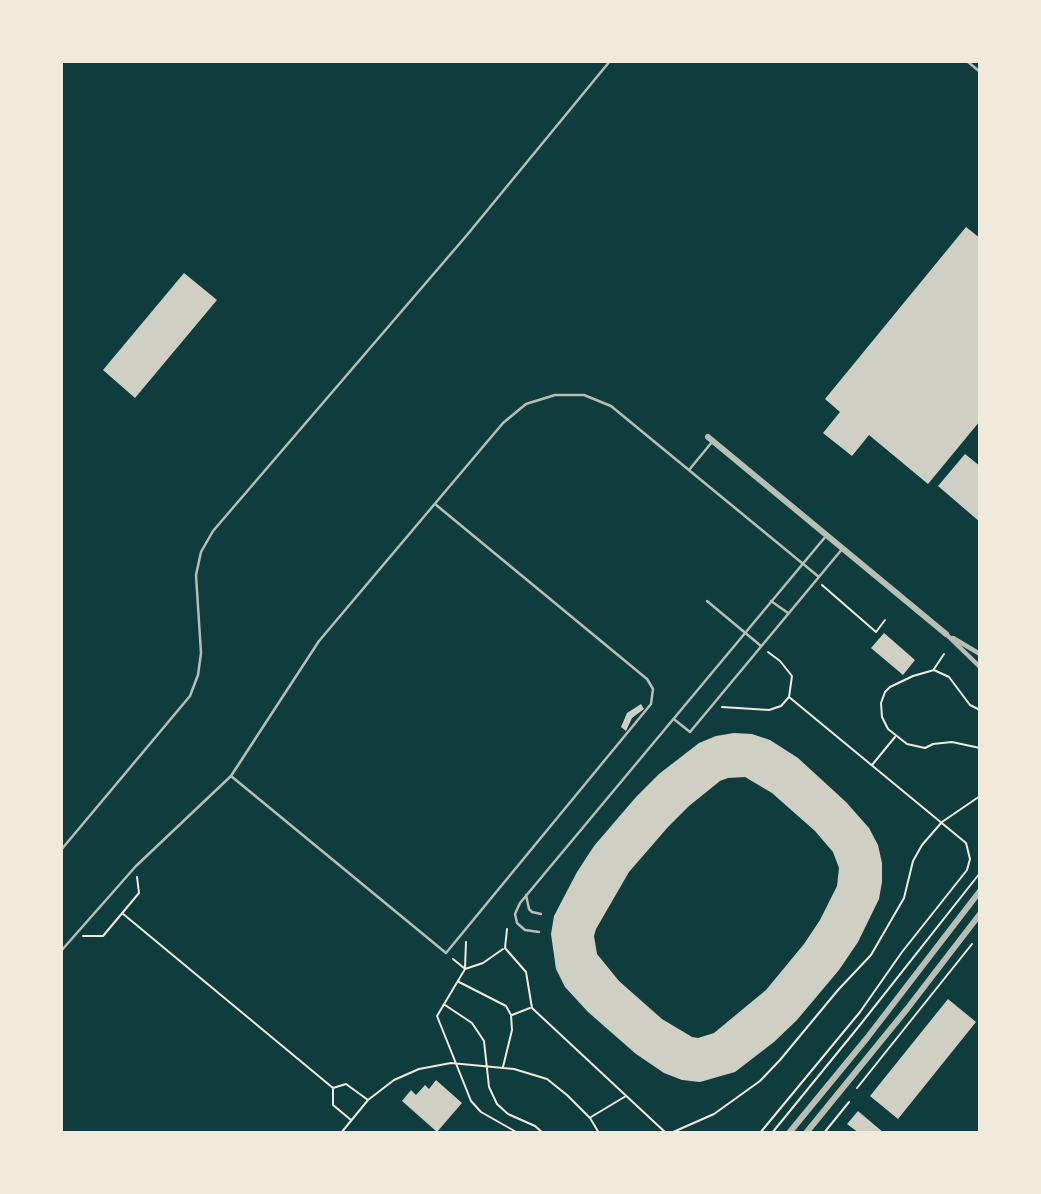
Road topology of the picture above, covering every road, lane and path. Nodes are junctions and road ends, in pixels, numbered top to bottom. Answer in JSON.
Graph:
{"nodes":[{"id":1,"x":610,"y":61,"type":"edge"},
{"id":2,"x":967,"y":61,"type":"edge"},
{"id":3,"x":980,"y":72,"type":"edge"},
{"id":4,"x":711,"y":439,"type":"joint"},
{"id":5,"x":689,"y":470,"type":"junction"},
{"id":6,"x":435,"y":504,"type":"junction"},
{"id":7,"x":827,"y":534,"type":"junction"},
{"id":8,"x":843,"y":548,"type":"junction"},
{"id":9,"x":802,"y":564,"type":"junction"},
{"id":10,"x":818,"y":579,"type":"junction"},
{"id":11,"x":707,"y":601,"type":"dead end"},
{"id":12,"x":771,"y":601,"type":"junction"},
{"id":13,"x":789,"y":614,"type":"junction"},
{"id":14,"x":885,"y":620,"type":"dead end"},
{"id":15,"x":746,"y":634,"type":"junction"},
{"id":16,"x":946,"y":634,"type":"junction"},
{"id":17,"x":761,"y":647,"type":"junction"},
{"id":18,"x":944,"y":654,"type":"dead end"},
{"id":19,"x":980,"y":654,"type":"edge"},
{"id":20,"x":980,"y":667,"type":"edge"},
{"id":21,"x":934,"y":670,"type":"junction"},
{"id":22,"x":789,"y":697,"type":"junction"},
{"id":23,"x":710,"y":708,"type":"junction"},
{"id":24,"x":980,"y":710,"type":"edge"},
{"id":25,"x":675,"y":720,"type":"junction"},
{"id":26,"x":896,"y":736,"type":"junction"},
{"id":27,"x":980,"y":748,"type":"edge"},
{"id":28,"x":871,"y":765,"type":"junction"},
{"id":29,"x":231,"y":776,"type":"junction"},
{"id":30,"x":980,"y":796,"type":"edge"},
{"id":31,"x":942,"y":822,"type":"junction"},
{"id":32,"x":61,"y":850,"type":"edge"},
{"id":33,"x":135,"y":866,"type":"junction"},
{"id":34,"x":980,"y":873,"type":"edge"},
{"id":35,"x":980,"y":891,"type":"edge"},
{"id":36,"x":526,"y":895,"type":"junction"},
{"id":37,"x":122,"y":913,"type":"junction"},
{"id":38,"x":541,"y":914,"type":"dead end"},
{"id":39,"x":980,"y":914,"type":"edge"},
{"id":40,"x":467,"y":927,"type":"junction"},
{"id":41,"x":507,"y":929,"type":"dead end"},
{"id":42,"x":539,"y":932,"type":"dead end"},
{"id":43,"x":74,"y":936,"type":"junction"},
{"id":44,"x":972,"y":944,"type":"dead end"},
{"id":45,"x":505,"y":948,"type":"junction"},
{"id":46,"x":61,"y":951,"type":"edge"},
{"id":47,"x":446,"y":953,"type":"junction"},
{"id":48,"x":465,"y":969,"type":"junction"},
{"id":49,"x":458,"y":981,"type":"junction"},
{"id":50,"x":444,"y":1005,"type":"junction"},
{"id":51,"x":532,"y":1008,"type":"junction"},
{"id":52,"x":511,"y":1015,"type":"junction"},
{"id":53,"x":457,"y":1063,"type":"junction"},
{"id":54,"x":488,"y":1066,"type":"junction"},
{"id":55,"x":502,"y":1068,"type":"junction"},
{"id":56,"x":333,"y":1088,"type":"junction"},
{"id":57,"x":857,"y":1088,"type":"dead end"},
{"id":58,"x":627,"y":1096,"type":"junction"},
{"id":59,"x":369,"y":1100,"type":"junction"},
{"id":60,"x":849,"y":1102,"type":"dead end"},
{"id":61,"x":590,"y":1118,"type":"junction"},
{"id":62,"x":351,"y":1120,"type":"junction"},
{"id":63,"x":341,"y":1133,"type":"edge"},
{"id":64,"x":518,"y":1133,"type":"edge"},
{"id":65,"x":543,"y":1133,"type":"edge"},
{"id":66,"x":599,"y":1133,"type":"edge"},
{"id":67,"x":666,"y":1133,"type":"edge"},
{"id":68,"x":671,"y":1133,"type":"edge"},
{"id":69,"x":760,"y":1133,"type":"edge"},
{"id":70,"x":772,"y":1133,"type":"edge"},
{"id":71,"x":789,"y":1133,"type":"edge"},
{"id":72,"x":806,"y":1133,"type":"edge"},
{"id":73,"x":824,"y":1133,"type":"edge"}],
"edges":[{"from":1,"to":32,"type":"lane"},
{"from":2,"to":3,"type":"lane"},
{"from":4,"to":5,"type":"lane"},
{"from":4,"to":7,"type":"street"},
{"from":5,"to":6,"type":"lane"},
{"from":5,"to":9,"type":"lane"},
{"from":6,"to":29,"type":"lane"},
{"from":6,"to":40,"type":"lane"},
{"from":7,"to":8,"type":"street"},
{"from":7,"to":9,"type":"lane"},
{"from":8,"to":10,"type":"lane"},
{"from":8,"to":16,"type":"street"},
{"from":9,"to":10,"type":"lane"},
{"from":9,"to":12,"type":"lane"},
{"from":10,"to":13,"type":"lane"},
{"from":10,"to":14,"type":"path"},
{"from":11,"to":15,"type":"lane"},
{"from":12,"to":13,"type":"lane"},
{"from":12,"to":15,"type":"lane"},
{"from":13,"to":17,"type":"lane"},
{"from":15,"to":17,"type":"lane"},
{"from":15,"to":25,"type":"lane"},
{"from":16,"to":19,"type":"street"},
{"from":16,"to":20,"type":"street"},
{"from":17,"to":22,"type":"path"},
{"from":17,"to":23,"type":"lane"},
{"from":18,"to":21,"type":"path"},
{"from":21,"to":24,"type":"path"},
{"from":21,"to":26,"type":"path"},
{"from":22,"to":23,"type":"path"},
{"from":22,"to":28,"type":"path"},
{"from":23,"to":25,"type":"lane"},
{"from":25,"to":36,"type":"lane"},
{"from":26,"to":27,"type":"path"},
{"from":26,"to":28,"type":"path"},
{"from":28,"to":31,"type":"path"},
{"from":29,"to":33,"type":"lane"},
{"from":29,"to":47,"type":"lane"},
{"from":30,"to":31,"type":"path"},
{"from":31,"to":68,"type":"path"},
{"from":31,"to":69,"type":"path"},
{"from":33,"to":37,"type":"path"},
{"from":33,"to":43,"type":"lane"},
{"from":34,"to":70,"type":"path"},
{"from":35,"to":71,"type":"street"},
{"from":36,"to":38,"type":"lane"},
{"from":36,"to":42,"type":"lane"},
{"from":37,"to":43,"type":"path"},
{"from":37,"to":56,"type":"path"},
{"from":39,"to":72,"type":"street"},
{"from":40,"to":47,"type":"lane"},
{"from":40,"to":48,"type":"path"},
{"from":41,"to":45,"type":"path"},
{"from":43,"to":46,"type":"lane"},
{"from":44,"to":57,"type":"path"},
{"from":45,"to":48,"type":"path"},
{"from":45,"to":51,"type":"path"},
{"from":47,"to":48,"type":"path"},
{"from":48,"to":49,"type":"path"},
{"from":49,"to":50,"type":"path"},
{"from":49,"to":52,"type":"path"},
{"from":50,"to":53,"type":"path"},
{"from":50,"to":54,"type":"path"},
{"from":51,"to":52,"type":"path"},
{"from":51,"to":58,"type":"path"},
{"from":52,"to":55,"type":"path"},
{"from":53,"to":54,"type":"path"},
{"from":53,"to":59,"type":"path"},
{"from":53,"to":64,"type":"path"},
{"from":54,"to":55,"type":"path"},
{"from":54,"to":65,"type":"path"},
{"from":55,"to":61,"type":"path"},
{"from":56,"to":59,"type":"path"},
{"from":56,"to":62,"type":"path"},
{"from":58,"to":61,"type":"path"},
{"from":58,"to":67,"type":"path"},
{"from":59,"to":62,"type":"path"},
{"from":60,"to":73,"type":"path"},
{"from":61,"to":66,"type":"path"},
{"from":62,"to":63,"type":"path"}]}
